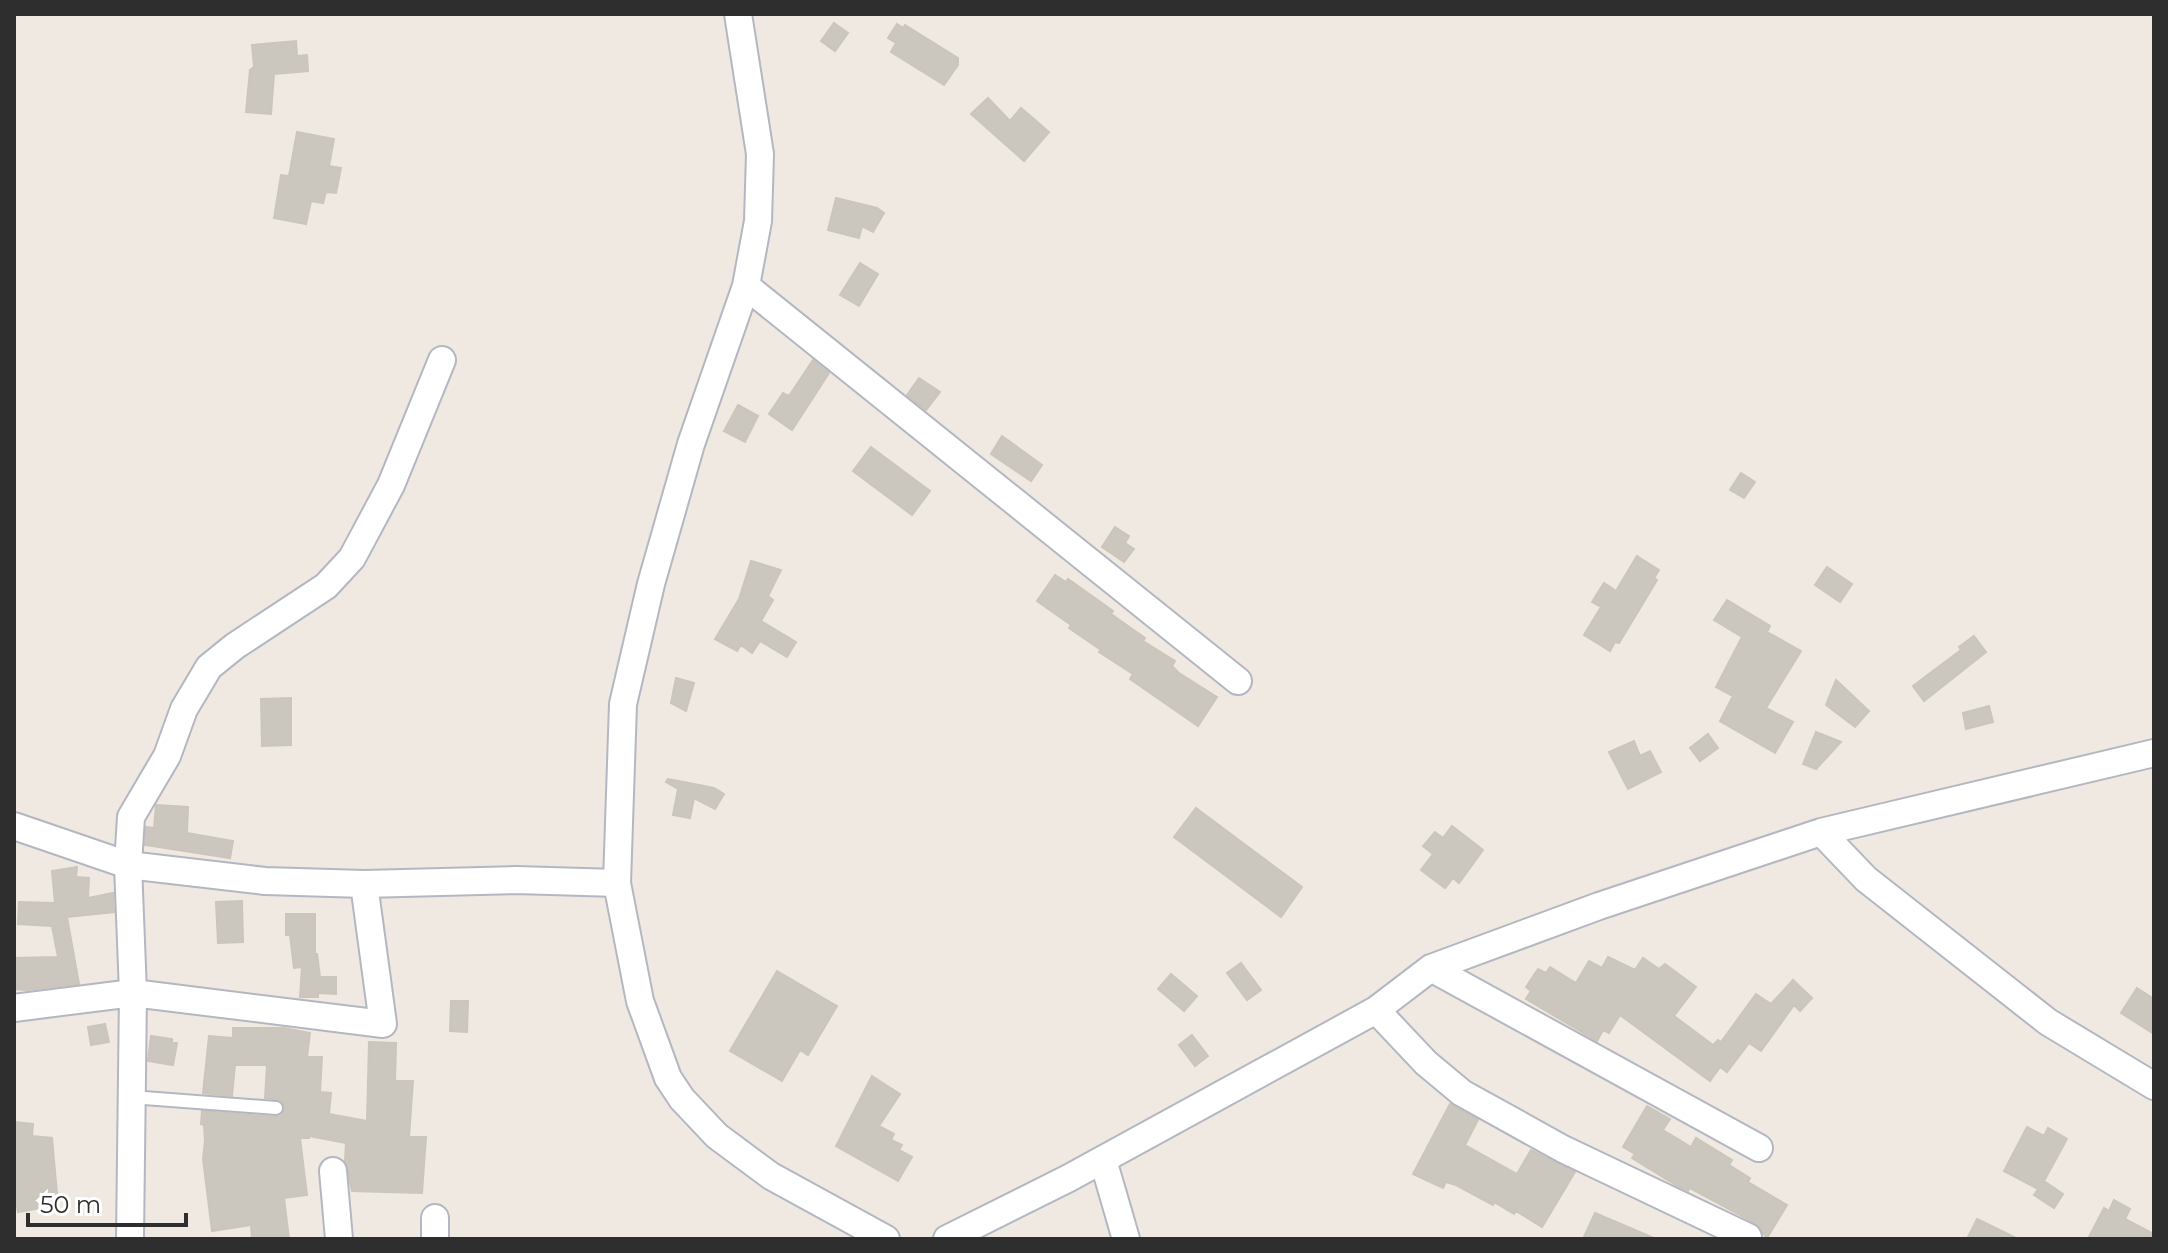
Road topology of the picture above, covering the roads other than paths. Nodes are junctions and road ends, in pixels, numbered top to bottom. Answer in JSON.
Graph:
{"nodes":[{"id":1,"x":738,"y":14,"type":"edge"},
{"id":2,"x":746,"y":286,"type":"junction"},
{"id":3,"x":442,"y":360,"type":"dead end"},
{"id":4,"x":1238,"y":681,"type":"dead end"},
{"id":5,"x":2154,"y":753,"type":"edge"},
{"id":6,"x":14,"y":826,"type":"edge"},
{"id":7,"x":1821,"y":832,"type":"junction"},
{"id":8,"x":128,"y":865,"type":"junction"},
{"id":9,"x":617,"y":883,"type":"junction"},
{"id":10,"x":364,"y":884,"type":"junction"},
{"id":11,"x":1431,"y":968,"type":"junction"},
{"id":12,"x":133,"y":993,"type":"junction"},
{"id":13,"x":14,"y":1008,"type":"edge"},
{"id":14,"x":1376,"y":1010,"type":"junction"},
{"id":15,"x":2154,"y":1086,"type":"edge"},
{"id":16,"x":131,"y":1097,"type":"junction"},
{"id":17,"x":276,"y":1108,"type":"dead end"},
{"id":18,"x":1759,"y":1148,"type":"dead end"},
{"id":19,"x":1103,"y":1160,"type":"junction"},
{"id":20,"x":333,"y":1171,"type":"dead end"},
{"id":21,"x":1748,"y":1237,"type":"edge"},
{"id":22,"x":130,"y":1239,"type":"edge"},
{"id":23,"x":339,"y":1239,"type":"edge"},
{"id":24,"x":886,"y":1239,"type":"edge"},
{"id":25,"x":947,"y":1239,"type":"edge"},
{"id":26,"x":1126,"y":1239,"type":"edge"}],
"edges":[{"from":1,"to":2,"type":"street"},
{"from":2,"to":4,"type":"street"},
{"from":2,"to":9,"type":"street"},
{"from":3,"to":8,"type":"street"},
{"from":5,"to":7,"type":"street"},
{"from":6,"to":8,"type":"street"},
{"from":7,"to":11,"type":"street"},
{"from":7,"to":15,"type":"street"},
{"from":8,"to":10,"type":"street"},
{"from":8,"to":12,"type":"street"},
{"from":9,"to":10,"type":"street"},
{"from":9,"to":24,"type":"street"},
{"from":10,"to":12,"type":"street"},
{"from":11,"to":14,"type":"street"},
{"from":11,"to":18,"type":"street"},
{"from":12,"to":13,"type":"street"},
{"from":12,"to":16,"type":"street"},
{"from":14,"to":19,"type":"street"},
{"from":14,"to":21,"type":"street"},
{"from":16,"to":17,"type":"lane"},
{"from":16,"to":22,"type":"street"},
{"from":19,"to":25,"type":"street"},
{"from":19,"to":26,"type":"street"},
{"from":20,"to":23,"type":"street"}]}
